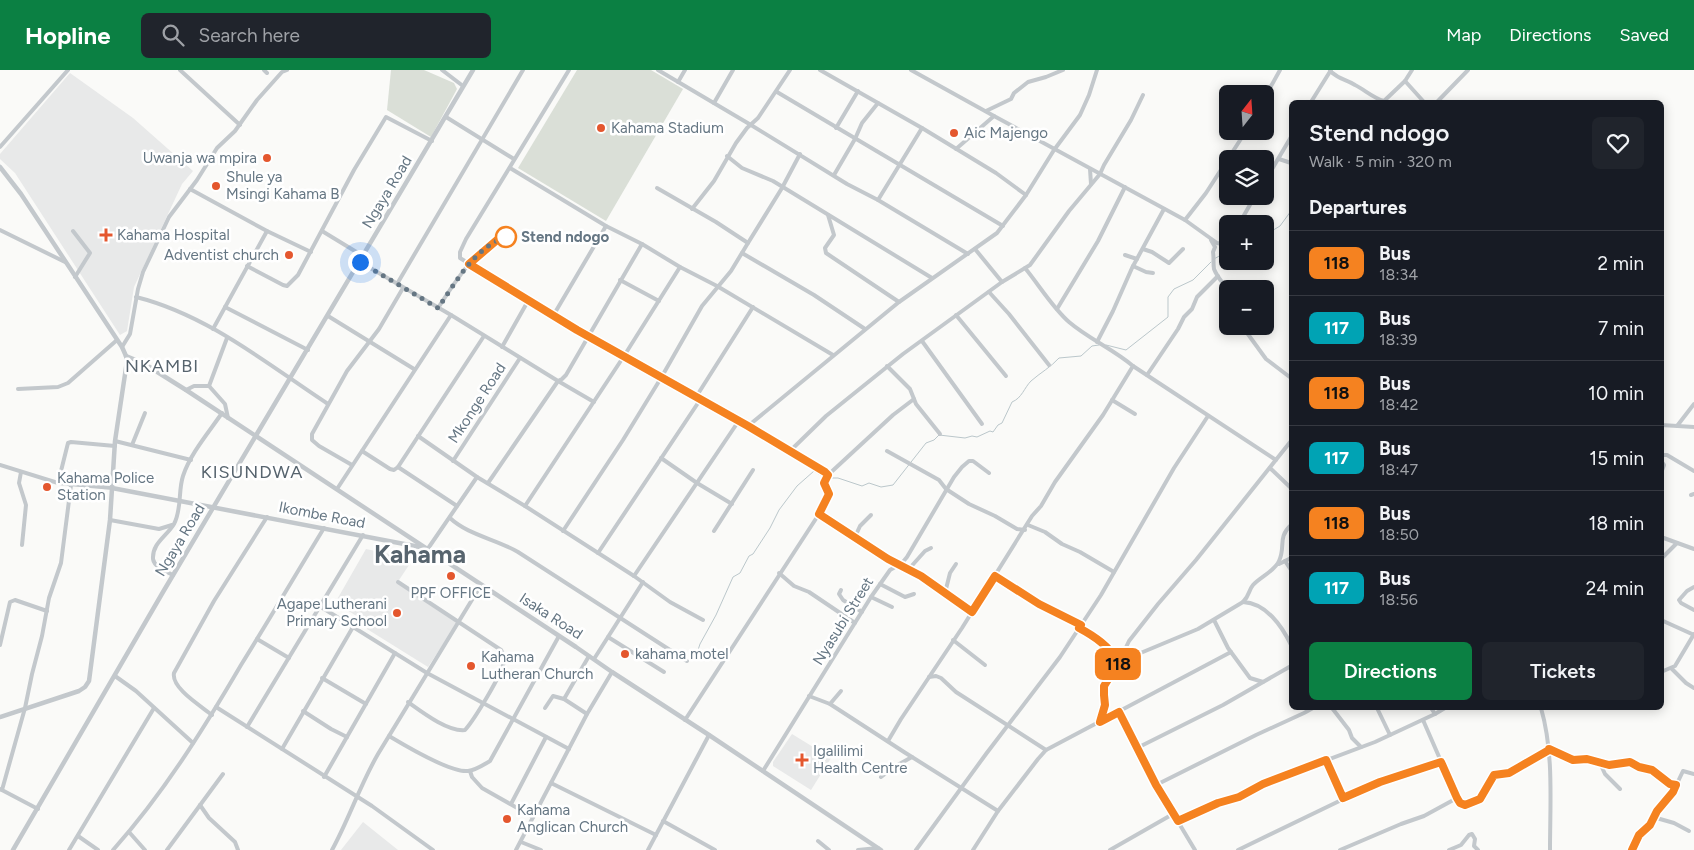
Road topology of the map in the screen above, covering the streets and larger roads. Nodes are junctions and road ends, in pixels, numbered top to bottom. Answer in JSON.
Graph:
{"nodes":[{"id":1,"x":68,"y":70,"type":"edge"},
{"id":2,"x":180,"y":70,"type":"edge"},
{"id":3,"x":287,"y":70,"type":"edge"},
{"id":4,"x":442,"y":70,"type":"edge"},
{"id":5,"x":473,"y":70,"type":"edge"},
{"id":6,"x":523,"y":70,"type":"edge"},
{"id":7,"x":569,"y":70,"type":"edge"},
{"id":8,"x":658,"y":70,"type":"edge"},
{"id":9,"x":686,"y":70,"type":"edge"},
{"id":10,"x":733,"y":70,"type":"edge"},
{"id":11,"x":790,"y":70,"type":"edge"},
{"id":12,"x":820,"y":70,"type":"edge"},
{"id":13,"x":911,"y":70,"type":"edge"},
{"id":14,"x":1063,"y":70,"type":"edge"},
{"id":15,"x":1097,"y":70,"type":"edge"},
{"id":16,"x":1280,"y":70,"type":"edge"},
{"id":17,"x":1412,"y":70,"type":"edge"},
{"id":18,"x":1468,"y":70,"type":"edge"},
{"id":19,"x":1331,"y":71,"type":"edge"},
{"id":20,"x":1406,"y":81,"type":"junction"},
{"id":21,"x":678,"y":82,"type":"junction"},
{"id":22,"x":1272,"y":85,"type":"edge"},
{"id":23,"x":463,"y":86,"type":"junction"},
{"id":24,"x":858,"y":91,"type":"junction"},
{"id":25,"x":777,"y":92,"type":"junction"},
{"id":26,"x":1143,"y":95,"type":"dead end"},
{"id":27,"x":1312,"y":100,"type":"edge"},
{"id":28,"x":1422,"y":100,"type":"edge"},
{"id":29,"x":1438,"y":100,"type":"edge"},
{"id":30,"x":714,"y":103,"type":"junction"},
{"id":31,"x":878,"y":103,"type":"junction"},
{"id":32,"x":985,"y":112,"type":"junction"},
{"id":33,"x":994,"y":116,"type":"junction"},
{"id":34,"x":446,"y":117,"type":"junction"},
{"id":35,"x":240,"y":125,"type":"junction"},
{"id":36,"x":751,"y":125,"type":"junction"},
{"id":37,"x":836,"y":128,"type":"junction"},
{"id":38,"x":922,"y":128,"type":"junction"},
{"id":39,"x":482,"y":139,"type":"junction"},
{"id":40,"x":855,"y":139,"type":"junction"},
{"id":41,"x":1240,"y":140,"type":"edge"},
{"id":42,"x":432,"y":141,"type":"junction"},
{"id":43,"x":1289,"y":141,"type":"edge"},
{"id":44,"x":0,"y":147,"type":"edge"},
{"id":45,"x":956,"y":149,"type":"junction"},
{"id":46,"x":1054,"y":150,"type":"junction"},
{"id":47,"x":800,"y":154,"type":"junction"},
{"id":48,"x":727,"y":156,"type":"junction"},
{"id":49,"x":514,"y":158,"type":"junction"},
{"id":50,"x":1279,"y":159,"type":"junction"},
{"id":51,"x":1289,"y":162,"type":"edge"},
{"id":52,"x":899,"y":164,"type":"junction"},
{"id":53,"x":1274,"y":167,"type":"edge"},
{"id":54,"x":0,"y":168,"type":"edge"},
{"id":55,"x":510,"y":168,"type":"junction"},
{"id":56,"x":1090,"y":169,"type":"junction"},
{"id":57,"x":1100,"y":174,"type":"junction"},
{"id":58,"x":834,"y":175,"type":"junction"},
{"id":59,"x":1091,"y":185,"type":"junction"},
{"id":60,"x":1125,"y":187,"type":"junction"},
{"id":61,"x":190,"y":188,"type":"junction"},
{"id":62,"x":656,"y":188,"type":"dead end"},
{"id":63,"x":782,"y":188,"type":"junction"},
{"id":64,"x":1026,"y":195,"type":"junction"},
{"id":65,"x":878,"y":200,"type":"junction"},
{"id":66,"x":692,"y":209,"type":"junction"},
{"id":67,"x":1164,"y":209,"type":"junction"},
{"id":68,"x":828,"y":215,"type":"junction"},
{"id":69,"x":1185,"y":220,"type":"junction"},
{"id":70,"x":606,"y":226,"type":"junction"},
{"id":71,"x":1003,"y":226,"type":"junction"},
{"id":72,"x":0,"y":230,"type":"edge"},
{"id":73,"x":73,"y":231,"type":"dead end"},
{"id":74,"x":267,"y":231,"type":"junction"},
{"id":75,"x":322,"y":231,"type":"junction"},
{"id":76,"x":506,"y":237,"type":"dead end"},
{"id":77,"x":1210,"y":238,"type":"junction"},
{"id":78,"x":1219,"y":243,"type":"edge"},
{"id":79,"x":642,"y":244,"type":"junction"},
{"id":80,"x":748,"y":244,"type":"junction"},
{"id":81,"x":975,"y":249,"type":"junction"},
{"id":82,"x":1143,"y":249,"type":"junction"},
{"id":83,"x":1183,"y":249,"type":"dead end"},
{"id":84,"x":311,"y":252,"type":"junction"},
{"id":85,"x":742,"y":253,"type":"junction"},
{"id":86,"x":968,"y":254,"type":"junction"},
{"id":87,"x":1125,"y":255,"type":"dead end"},
{"id":88,"x":363,"y":256,"type":"junction"},
{"id":89,"x":1137,"y":260,"type":"junction"},
{"id":90,"x":66,"y":262,"type":"junction"},
{"id":91,"x":360,"y":262,"type":"junction"},
{"id":92,"x":469,"y":264,"type":"junction"},
{"id":93,"x":247,"y":266,"type":"junction"},
{"id":94,"x":1134,"y":266,"type":"junction"},
{"id":95,"x":680,"y":267,"type":"junction"},
{"id":96,"x":1025,"y":268,"type":"junction"},
{"id":97,"x":1153,"y":273,"type":"dead end"},
{"id":98,"x":1218,"y":276,"type":"junction"},
{"id":99,"x":75,"y":277,"type":"junction"},
{"id":100,"x":932,"y":278,"type":"junction"},
{"id":101,"x":620,"y":280,"type":"junction"},
{"id":102,"x":1221,"y":280,"type":"edge"},
{"id":103,"x":1002,"y":282,"type":"junction"},
{"id":104,"x":398,"y":284,"type":"junction"},
{"id":105,"x":717,"y":286,"type":"junction"},
{"id":106,"x":403,"y":288,"type":"junction"},
{"id":107,"x":989,"y":292,"type":"junction"},
{"id":108,"x":136,"y":297,"type":"junction"},
{"id":109,"x":659,"y":300,"type":"junction"},
{"id":110,"x":528,"y":301,"type":"junction"},
{"id":111,"x":899,"y":302,"type":"junction"},
{"id":112,"x":225,"y":307,"type":"junction"},
{"id":113,"x":753,"y":307,"type":"junction"},
{"id":114,"x":438,"y":308,"type":"junction"},
{"id":115,"x":1057,"y":309,"type":"junction"},
{"id":116,"x":451,"y":315,"type":"junction"},
{"id":117,"x":956,"y":315,"type":"junction"},
{"id":118,"x":328,"y":316,"type":"junction"},
{"id":119,"x":553,"y":316,"type":"junction"},
{"id":120,"x":213,"y":329,"type":"junction"},
{"id":121,"x":865,"y":329,"type":"junction"},
{"id":122,"x":1249,"y":335,"type":"edge"},
{"id":123,"x":484,"y":336,"type":"junction"},
{"id":124,"x":589,"y":336,"type":"junction"},
{"id":125,"x":227,"y":338,"type":"junction"},
{"id":126,"x":117,"y":340,"type":"junction"},
{"id":127,"x":369,"y":340,"type":"junction"},
{"id":128,"x":922,"y":341,"type":"junction"},
{"id":129,"x":1096,"y":342,"type":"junction"},
{"id":130,"x":122,"y":347,"type":"junction"},
{"id":131,"x":502,"y":347,"type":"junction"},
{"id":132,"x":308,"y":350,"type":"junction"},
{"id":133,"x":833,"y":355,"type":"junction"},
{"id":134,"x":126,"y":356,"type":"junction"},
{"id":135,"x":624,"y":356,"type":"junction"},
{"id":136,"x":520,"y":358,"type":"junction"},
{"id":137,"x":1049,"y":365,"type":"dead end"},
{"id":138,"x":887,"y":366,"type":"junction"},
{"id":139,"x":1133,"y":366,"type":"junction"},
{"id":140,"x":414,"y":369,"type":"junction"},
{"id":141,"x":1147,"y":375,"type":"junction"},
{"id":142,"x":1006,"y":376,"type":"dead end"},
{"id":143,"x":1289,"y":376,"type":"edge"},
{"id":144,"x":291,"y":378,"type":"junction"},
{"id":145,"x":661,"y":378,"type":"junction"},
{"id":146,"x":558,"y":380,"type":"junction"},
{"id":147,"x":209,"y":386,"type":"junction"},
{"id":148,"x":18,"y":389,"type":"dead end"},
{"id":149,"x":186,"y":390,"type":"junction"},
{"id":150,"x":698,"y":398,"type":"junction"},
{"id":151,"x":914,"y":399,"type":"junction"},
{"id":152,"x":1112,"y":400,"type":"junction"},
{"id":153,"x":594,"y":402,"type":"junction"},
{"id":154,"x":328,"y":404,"type":"junction"},
{"id":155,"x":1694,"y":404,"type":"edge"},
{"id":156,"x":145,"y":413,"type":"dead end"},
{"id":157,"x":222,"y":414,"type":"junction"},
{"id":158,"x":1135,"y":414,"type":"dead end"},
{"id":159,"x":1208,"y":416,"type":"junction"},
{"id":160,"x":228,"y":418,"type":"junction"},
{"id":161,"x":738,"y":422,"type":"junction"},
{"id":162,"x":982,"y":424,"type":"dead end"},
{"id":163,"x":1664,"y":425,"type":"edge"},
{"id":164,"x":748,"y":426,"type":"junction"},
{"id":165,"x":1677,"y":426,"type":"junction"},
{"id":166,"x":1694,"y":427,"type":"edge"},
{"id":167,"x":940,"y":434,"type":"dead end"},
{"id":168,"x":418,"y":436,"type":"junction"},
{"id":169,"x":257,"y":437,"type":"junction"},
{"id":170,"x":115,"y":444,"type":"junction"},
{"id":171,"x":1289,"y":444,"type":"edge"},
{"id":172,"x":132,"y":445,"type":"junction"},
{"id":173,"x":362,"y":451,"type":"junction"},
{"id":174,"x":790,"y":451,"type":"junction"},
{"id":175,"x":887,"y":451,"type":"dead end"},
{"id":176,"x":1664,"y":455,"type":"edge"},
{"id":177,"x":661,"y":458,"type":"junction"},
{"id":178,"x":191,"y":460,"type":"junction"},
{"id":179,"x":1276,"y":460,"type":"junction"},
{"id":180,"x":453,"y":461,"type":"junction"},
{"id":181,"x":0,"y":464,"type":"edge"},
{"id":182,"x":352,"y":465,"type":"junction"},
{"id":183,"x":398,"y":467,"type":"junction"},
{"id":184,"x":1270,"y":468,"type":"junction"},
{"id":185,"x":753,"y":470,"type":"dead end"},
{"id":186,"x":1694,"y":471,"type":"edge"},
{"id":187,"x":21,"y":472,"type":"junction"},
{"id":188,"x":989,"y":473,"type":"dead end"},
{"id":189,"x":828,"y":475,"type":"junction"},
{"id":190,"x":477,"y":477,"type":"junction"},
{"id":191,"x":58,"y":483,"type":"junction"},
{"id":192,"x":488,"y":483,"type":"junction"},
{"id":193,"x":697,"y":483,"type":"junction"},
{"id":194,"x":71,"y":485,"type":"junction"},
{"id":195,"x":1289,"y":486,"type":"edge"},
{"id":196,"x":112,"y":488,"type":"junction"},
{"id":197,"x":337,"y":489,"type":"junction"},
{"id":198,"x":946,"y":489,"type":"junction"},
{"id":199,"x":178,"y":501,"type":"junction"},
{"id":200,"x":732,"y":504,"type":"junction"},
{"id":201,"x":457,"y":506,"type":"junction"},
{"id":202,"x":525,"y":506,"type":"junction"},
{"id":203,"x":215,"y":507,"type":"junction"},
{"id":204,"x":819,"y":514,"type":"junction"},
{"id":205,"x":871,"y":515,"type":"dead end"},
{"id":206,"x":267,"y":517,"type":"junction"},
{"id":207,"x":450,"y":518,"type":"junction"},
{"id":208,"x":110,"y":520,"type":"junction"},
{"id":209,"x":173,"y":525,"type":"junction"},
{"id":210,"x":1028,"y":525,"type":"junction"},
{"id":211,"x":324,"y":528,"type":"junction"},
{"id":212,"x":1289,"y":528,"type":"edge"},
{"id":213,"x":1025,"y":530,"type":"junction"},
{"id":214,"x":563,"y":531,"type":"junction"},
{"id":215,"x":714,"y":531,"type":"dead end"},
{"id":216,"x":363,"y":536,"type":"junction"},
{"id":217,"x":855,"y":537,"type":"junction"},
{"id":218,"x":1664,"y":538,"type":"edge"},
{"id":219,"x":1677,"y":543,"type":"junction"},
{"id":220,"x":22,"y":545,"type":"dead end"},
{"id":221,"x":931,"y":548,"type":"dead end"},
{"id":222,"x":426,"y":549,"type":"junction"},
{"id":223,"x":1694,"y":549,"type":"edge"},
{"id":224,"x":598,"y":553,"type":"junction"},
{"id":225,"x":1664,"y":556,"type":"edge"},
{"id":226,"x":1289,"y":559,"type":"edge"},
{"id":227,"x":1285,"y":561,"type":"junction"},
{"id":228,"x":956,"y":564,"type":"dead end"},
{"id":229,"x":898,"y":565,"type":"junction"},
{"id":230,"x":1277,"y":565,"type":"junction"},
{"id":231,"x":1289,"y":567,"type":"edge"},
{"id":232,"x":908,"y":570,"type":"junction"},
{"id":233,"x":1114,"y":572,"type":"junction"},
{"id":234,"x":779,"y":573,"type":"junction"},
{"id":235,"x":174,"y":575,"type":"junction"},
{"id":236,"x":634,"y":576,"type":"junction"},
{"id":237,"x":995,"y":576,"type":"junction"},
{"id":238,"x":398,"y":582,"type":"dead end"},
{"id":239,"x":643,"y":582,"type":"junction"},
{"id":240,"x":880,"y":584,"type":"junction"},
{"id":241,"x":481,"y":585,"type":"junction"},
{"id":242,"x":1693,"y":589,"type":"edge"},
{"id":243,"x":841,"y":590,"type":"dead end"},
{"id":244,"x":945,"y":593,"type":"junction"},
{"id":245,"x":914,"y":594,"type":"dead end"},
{"id":246,"x":871,"y":597,"type":"junction"},
{"id":247,"x":1243,"y":602,"type":"junction"},
{"id":248,"x":892,"y":606,"type":"dead end"},
{"id":249,"x":320,"y":607,"type":"junction"},
{"id":250,"x":47,"y":610,"type":"junction"},
{"id":251,"x":1694,"y":610,"type":"edge"},
{"id":252,"x":862,"y":612,"type":"junction"},
{"id":253,"x":972,"y":612,"type":"junction"},
{"id":254,"x":620,"y":618,"type":"junction"},
{"id":255,"x":704,"y":620,"type":"dead end"},
{"id":256,"x":1214,"y":620,"type":"junction"},
{"id":257,"x":459,"y":621,"type":"junction"},
{"id":258,"x":1664,"y":621,"type":"edge"},
{"id":259,"x":855,"y":623,"type":"junction"},
{"id":260,"x":1080,"y":626,"type":"junction"},
{"id":261,"x":353,"y":627,"type":"junction"},
{"id":262,"x":1289,"y":631,"type":"edge"},
{"id":263,"x":1285,"y":634,"type":"junction"},
{"id":264,"x":1694,"y":634,"type":"edge"},
{"id":265,"x":559,"y":636,"type":"junction"},
{"id":266,"x":608,"y":637,"type":"junction"},
{"id":267,"x":257,"y":639,"type":"junction"},
{"id":268,"x":953,"y":640,"type":"junction"},
{"id":269,"x":1289,"y":641,"type":"edge"},
{"id":270,"x":0,"y":645,"type":"edge"},
{"id":271,"x":1232,"y":652,"type":"junction"},
{"id":272,"x":395,"y":653,"type":"junction"},
{"id":273,"x":290,"y":658,"type":"junction"},
{"id":274,"x":592,"y":658,"type":"junction"},
{"id":275,"x":687,"y":661,"type":"dead end"},
{"id":276,"x":1119,"y":662,"type":"junction"},
{"id":277,"x":985,"y":665,"type":"dead end"},
{"id":278,"x":1289,"y":667,"type":"edge"},
{"id":279,"x":1672,"y":669,"type":"junction"},
{"id":280,"x":1664,"y":671,"type":"edge"},
{"id":281,"x":612,"y":672,"type":"junction"},
{"id":282,"x":664,"y":672,"type":"dead end"},
{"id":283,"x":427,"y":673,"type":"junction"},
{"id":284,"x":115,"y":676,"type":"junction"},
{"id":285,"x":928,"y":677,"type":"junction"},
{"id":286,"x":322,"y":678,"type":"junction"},
{"id":287,"x":1264,"y":682,"type":"junction"},
{"id":288,"x":1694,"y":688,"type":"edge"},
{"id":289,"x":841,"y":691,"type":"dead end"},
{"id":290,"x":809,"y":696,"type":"junction"},
{"id":291,"x":564,"y":699,"type":"junction"},
{"id":292,"x":408,"y":702,"type":"junction"},
{"id":293,"x":483,"y":703,"type":"junction"},
{"id":294,"x":366,"y":704,"type":"junction"},
{"id":295,"x":830,"y":704,"type":"junction"},
{"id":296,"x":216,"y":707,"type":"junction"},
{"id":297,"x":25,"y":708,"type":"junction"},
{"id":298,"x":154,"y":708,"type":"junction"},
{"id":299,"x":544,"y":708,"type":"dead end"},
{"id":300,"x":1309,"y":710,"type":"edge"},
{"id":301,"x":1334,"y":710,"type":"edge"},
{"id":302,"x":1378,"y":710,"type":"edge"},
{"id":303,"x":1432,"y":710,"type":"edge"},
{"id":304,"x":1442,"y":710,"type":"edge"},
{"id":305,"x":1542,"y":710,"type":"edge"},
{"id":306,"x":303,"y":711,"type":"junction"},
{"id":307,"x":1119,"y":712,"type":"junction"},
{"id":308,"x":212,"y":714,"type":"junction"},
{"id":309,"x":587,"y":714,"type":"junction"},
{"id":310,"x":1435,"y":714,"type":"junction"},
{"id":311,"x":0,"y":717,"type":"edge"},
{"id":312,"x":514,"y":719,"type":"junction"},
{"id":313,"x":685,"y":720,"type":"junction"},
{"id":314,"x":1423,"y":720,"type":"junction"},
{"id":315,"x":1100,"y":722,"type":"junction"},
{"id":316,"x":1008,"y":726,"type":"junction"},
{"id":317,"x":247,"y":727,"type":"junction"},
{"id":318,"x":709,"y":734,"type":"junction"},
{"id":319,"x":1390,"y":735,"type":"junction"},
{"id":320,"x":389,"y":736,"type":"junction"},
{"id":321,"x":347,"y":737,"type":"junction"},
{"id":322,"x":546,"y":737,"type":"junction"},
{"id":323,"x":888,"y":741,"type":"junction"},
{"id":324,"x":193,"y":743,"type":"junction"},
{"id":325,"x":1361,"y":747,"type":"junction"},
{"id":326,"x":282,"y":748,"type":"junction"},
{"id":327,"x":1137,"y":748,"type":"junction"},
{"id":328,"x":569,"y":749,"type":"junction"},
{"id":329,"x":1046,"y":750,"type":"junction"},
{"id":330,"x":1549,"y":750,"type":"junction"},
{"id":331,"x":912,"y":757,"type":"junction"},
{"id":332,"x":1326,"y":760,"type":"junction"},
{"id":333,"x":1441,"y":762,"type":"junction"},
{"id":334,"x":1600,"y":763,"type":"junction"},
{"id":335,"x":470,"y":770,"type":"junction"},
{"id":336,"x":763,"y":771,"type":"junction"},
{"id":337,"x":223,"y":774,"type":"dead end"},
{"id":338,"x":1694,"y":774,"type":"edge"},
{"id":339,"x":324,"y":777,"type":"junction"},
{"id":340,"x":881,"y":777,"type":"dead end"},
{"id":341,"x":552,"y":783,"type":"junction"},
{"id":342,"x":1156,"y":785,"type":"junction"},
{"id":343,"x":1676,"y":785,"type":"junction"},
{"id":344,"x":961,"y":788,"type":"junction"},
{"id":345,"x":1,"y":789,"type":"edge"},
{"id":346,"x":1620,"y":789,"type":"dead end"},
{"id":347,"x":356,"y":797,"type":"junction"},
{"id":348,"x":1343,"y":798,"type":"junction"},
{"id":349,"x":1457,"y":798,"type":"junction"},
{"id":350,"x":511,"y":804,"type":"junction"},
{"id":351,"x":200,"y":805,"type":"junction"},
{"id":352,"x":38,"y":810,"type":"junction"},
{"id":353,"x":998,"y":810,"type":"junction"},
{"id":354,"x":1173,"y":814,"type":"junction"},
{"id":355,"x":533,"y":817,"type":"junction"},
{"id":356,"x":1654,"y":817,"type":"junction"},
{"id":357,"x":663,"y":821,"type":"junction"},
{"id":358,"x":1178,"y":821,"type":"junction"},
{"id":359,"x":1689,"y":831,"type":"dead end"},
{"id":360,"x":129,"y":832,"type":"junction"},
{"id":361,"x":656,"y":835,"type":"junction"},
{"id":362,"x":78,"y":836,"type":"junction"},
{"id":363,"x":521,"y":842,"type":"junction"},
{"id":364,"x":818,"y":842,"type":"dead end"},
{"id":365,"x":706,"y":848,"type":"edge"},
{"id":366,"x":1351,"y":848,"type":"edge"},
{"id":367,"x":879,"y":849,"type":"edge"},
{"id":368,"x":13,"y":850,"type":"edge"},
{"id":369,"x":69,"y":850,"type":"edge"},
{"id":370,"x":98,"y":850,"type":"edge"},
{"id":371,"x":113,"y":850,"type":"edge"},
{"id":372,"x":145,"y":850,"type":"edge"},
{"id":373,"x":167,"y":850,"type":"edge"},
{"id":374,"x":238,"y":850,"type":"edge"},
{"id":375,"x":332,"y":850,"type":"edge"},
{"id":376,"x":433,"y":850,"type":"edge"},
{"id":377,"x":516,"y":850,"type":"edge"},
{"id":378,"x":541,"y":850,"type":"edge"},
{"id":379,"x":648,"y":850,"type":"edge"},
{"id":380,"x":715,"y":850,"type":"edge"},
{"id":381,"x":828,"y":850,"type":"edge"},
{"id":382,"x":858,"y":850,"type":"edge"},
{"id":383,"x":916,"y":850,"type":"edge"},
{"id":384,"x":973,"y":850,"type":"edge"},
{"id":385,"x":1110,"y":850,"type":"edge"},
{"id":386,"x":1195,"y":850,"type":"edge"},
{"id":387,"x":1238,"y":850,"type":"edge"},
{"id":388,"x":1340,"y":850,"type":"edge"},
{"id":389,"x":1449,"y":850,"type":"edge"},
{"id":390,"x":1478,"y":850,"type":"edge"},
{"id":391,"x":1550,"y":850,"type":"edge"},
{"id":392,"x":1632,"y":850,"type":"edge"}],
"edges":[{"from":1,"to":44,"type":"street"},
{"from":2,"to":35,"type":"street"},
{"from":3,"to":35,"type":"street"},
{"from":4,"to":23,"type":"street"},
{"from":5,"to":23,"type":"street","name":"Ngaya Road"},
{"from":6,"to":39,"type":"street"},
{"from":7,"to":49,"type":"street"},
{"from":8,"to":21,"type":"street"},
{"from":9,"to":21,"type":"street"},
{"from":10,"to":30,"type":"street"},
{"from":11,"to":25,"type":"street"},
{"from":12,"to":24,"type":"street"},
{"from":13,"to":32,"type":"street"},
{"from":14,"to":32,"type":"street"},
{"from":15,"to":46,"type":"street"},
{"from":16,"to":22,"type":"street"},
{"from":17,"to":20,"type":"street"},
{"from":18,"to":29,"type":"street"},
{"from":19,"to":20,"type":"street"},
{"from":19,"to":27,"type":"street"},
{"from":20,"to":28,"type":"street"},
{"from":21,"to":30,"type":"street"},
{"from":23,"to":34,"type":"street","name":"Ngaya Road"},
{"from":24,"to":31,"type":"street"},
{"from":24,"to":37,"type":"street"},
{"from":25,"to":36,"type":"street"},
{"from":25,"to":37,"type":"street"},
{"from":26,"to":57,"type":"street"},
{"from":30,"to":36,"type":"street"},
{"from":31,"to":38,"type":"street"},
{"from":31,"to":40,"type":"street"},
{"from":32,"to":33,"type":"street"},
{"from":33,"to":45,"type":"street"},
{"from":33,"to":46,"type":"street"},
{"from":34,"to":39,"type":"street"},
{"from":34,"to":42,"type":"street","name":"Ngaya Road"},
{"from":35,"to":61,"type":"street"},
{"from":36,"to":47,"type":"street"},
{"from":36,"to":48,"type":"street"},
{"from":37,"to":40,"type":"street"},
{"from":38,"to":45,"type":"street"},
{"from":38,"to":52,"type":"street"},
{"from":39,"to":49,"type":"street"},
{"from":39,"to":104,"type":"street"},
{"from":40,"to":52,"type":"street"},
{"from":40,"to":58,"type":"street"},
{"from":41,"to":69,"type":"street"},
{"from":42,"to":75,"type":"street"},
{"from":42,"to":88,"type":"street","name":"Ngaya Road"},
{"from":43,"to":50,"type":"street"},
{"from":45,"to":64,"type":"street"},
{"from":46,"to":56,"type":"street"},
{"from":46,"to":64,"type":"street"},
{"from":47,"to":58,"type":"street"},
{"from":47,"to":63,"type":"street"},
{"from":48,"to":63,"type":"street"},
{"from":48,"to":66,"type":"street"},
{"from":49,"to":55,"type":"street"},
{"from":50,"to":51,"type":"street"},
{"from":50,"to":53,"type":"street"},
{"from":52,"to":65,"type":"street"},
{"from":52,"to":71,"type":"street"},
{"from":54,"to":90,"type":"street"},
{"from":55,"to":70,"type":"street"},
{"from":55,"to":92,"type":"street"},
{"from":56,"to":57,"type":"street"},
{"from":56,"to":59,"type":"street"},
{"from":57,"to":59,"type":"street"},
{"from":57,"to":60,"type":"street"},
{"from":58,"to":65,"type":"street"},
{"from":59,"to":96,"type":"street"},
{"from":60,"to":67,"type":"street"},
{"from":60,"to":115,"type":"street"},
{"from":61,"to":74,"type":"street"},
{"from":61,"to":108,"type":"street"},
{"from":62,"to":66,"type":"street"},
{"from":63,"to":68,"type":"street"},
{"from":63,"to":80,"type":"street"},
{"from":64,"to":71,"type":"street"},
{"from":65,"to":86,"type":"street"},
{"from":66,"to":80,"type":"street"},
{"from":67,"to":69,"type":"street"},
{"from":67,"to":82,"type":"street"},
{"from":68,"to":100,"type":"street"},
{"from":68,"to":111,"type":"street"},
{"from":69,"to":77,"type":"street"},
{"from":70,"to":79,"type":"street"},
{"from":70,"to":119,"type":"street"},
{"from":71,"to":81,"type":"street"},
{"from":72,"to":90,"type":"street"},
{"from":73,"to":99,"type":"street"},
{"from":74,"to":84,"type":"street"},
{"from":74,"to":93,"type":"street"},
{"from":75,"to":84,"type":"street"},
{"from":75,"to":88,"type":"street"},
{"from":76,"to":92,"type":"street"},
{"from":77,"to":78,"type":"street"},
{"from":77,"to":98,"type":"street"},
{"from":79,"to":95,"type":"street"},
{"from":79,"to":101,"type":"street"},
{"from":80,"to":85,"type":"street"},
{"from":81,"to":86,"type":"street"},
{"from":81,"to":103,"type":"street"},
{"from":82,"to":83,"type":"street"},
{"from":82,"to":89,"type":"street"},
{"from":84,"to":93,"type":"street"},
{"from":85,"to":105,"type":"street"},
{"from":85,"to":121,"type":"street"},
{"from":86,"to":100,"type":"street"},
{"from":87,"to":89,"type":"street"},
{"from":88,"to":91,"type":"street","name":"Ngaya Road"},
{"from":89,"to":94,"type":"street"},
{"from":90,"to":99,"type":"street"},
{"from":91,"to":104,"type":"street"},
{"from":91,"to":118,"type":"street","name":"Ngaya Road"},
{"from":92,"to":110,"type":"street"},
{"from":92,"to":114,"type":"street"},
{"from":93,"to":112,"type":"street"},
{"from":94,"to":97,"type":"street"},
{"from":94,"to":129,"type":"street"},
{"from":95,"to":105,"type":"street"},
{"from":95,"to":109,"type":"street"},
{"from":96,"to":103,"type":"street"},
{"from":96,"to":115,"type":"street"},
{"from":98,"to":102,"type":"street"},
{"from":98,"to":141,"type":"street"},
{"from":99,"to":126,"type":"street"},
{"from":100,"to":111,"type":"street"},
{"from":101,"to":109,"type":"street"},
{"from":101,"to":124,"type":"street"},
{"from":103,"to":107,"type":"street"},
{"from":104,"to":106,"type":"street"},
{"from":105,"to":113,"type":"street"},
{"from":105,"to":145,"type":"street"},
{"from":106,"to":114,"type":"street"},
{"from":106,"to":127,"type":"street"},
{"from":107,"to":117,"type":"street"},
{"from":107,"to":137,"type":"street"},
{"from":108,"to":120,"type":"street"},
{"from":108,"to":130,"type":"street"},
{"from":109,"to":135,"type":"street"},
{"from":110,"to":119,"type":"street"},
{"from":110,"to":131,"type":"street"},
{"from":111,"to":121,"type":"street"},
{"from":112,"to":120,"type":"street"},
{"from":112,"to":132,"type":"street"},
{"from":113,"to":133,"type":"street"},
{"from":113,"to":150,"type":"street"},
{"from":114,"to":116,"type":"street"},
{"from":115,"to":129,"type":"street"},
{"from":116,"to":123,"type":"street"},
{"from":116,"to":140,"type":"street"},
{"from":117,"to":128,"type":"street"},
{"from":117,"to":142,"type":"street"},
{"from":118,"to":127,"type":"street"},
{"from":118,"to":132,"type":"street","name":"Ngaya Road"},
{"from":119,"to":124,"type":"street"},
{"from":120,"to":125,"type":"street"},
{"from":121,"to":133,"type":"street"},
{"from":122,"to":143,"type":"street"},
{"from":123,"to":131,"type":"street"},
{"from":123,"to":168,"type":"street"},
{"from":124,"to":135,"type":"street"},
{"from":124,"to":146,"type":"street"},
{"from":125,"to":144,"type":"street"},
{"from":125,"to":147,"type":"street"},
{"from":126,"to":130,"type":"street"},
{"from":126,"to":148,"type":"street"},
{"from":127,"to":140,"type":"street"},
{"from":127,"to":154,"type":"street"},
{"from":128,"to":138,"type":"street"},
{"from":128,"to":162,"type":"street"},
{"from":129,"to":139,"type":"street"},
{"from":130,"to":134,"type":"street"},
{"from":131,"to":136,"type":"street"},
{"from":132,"to":144,"type":"street","name":"Ngaya Road"},
{"from":133,"to":164,"type":"street"},
{"from":134,"to":149,"type":"street","name":"Isaka Road"},
{"from":134,"to":170,"type":"street"},
{"from":135,"to":145,"type":"street"},
{"from":135,"to":153,"type":"street"},
{"from":136,"to":146,"type":"street"},
{"from":136,"to":180,"type":"street","name":"Mkonge Road"},
{"from":138,"to":151,"type":"street"},
{"from":138,"to":174,"type":"street"},
{"from":139,"to":141,"type":"street"},
{"from":139,"to":152,"type":"street"},
{"from":140,"to":173,"type":"street"},
{"from":141,"to":159,"type":"street"},
{"from":144,"to":154,"type":"street"},
{"from":144,"to":169,"type":"street","name":"Ngaya Road"},
{"from":145,"to":150,"type":"street"},
{"from":145,"to":214,"type":"street"},
{"from":146,"to":153,"type":"street"},
{"from":146,"to":192,"type":"street"},
{"from":147,"to":149,"type":"street"},
{"from":147,"to":160,"type":"street"},
{"from":149,"to":157,"type":"street","name":"Isaka Road"},
{"from":150,"to":161,"type":"street"},
{"from":150,"to":177,"type":"street"},
{"from":151,"to":167,"type":"street"},
{"from":151,"to":189,"type":"street"},
{"from":152,"to":158,"type":"street"},
{"from":152,"to":210,"type":"street"},
{"from":153,"to":202,"type":"street"},
{"from":154,"to":182,"type":"street"},
{"from":155,"to":165,"type":"street"},
{"from":156,"to":172,"type":"street"},
{"from":157,"to":160,"type":"street","name":"Isaka Road"},
{"from":157,"to":178,"type":"street"},
{"from":159,"to":179,"type":"street"},
{"from":159,"to":233,"type":"street"},
{"from":160,"to":169,"type":"street","name":"Isaka Road"},
{"from":161,"to":164,"type":"street"},
{"from":161,"to":193,"type":"street"},
{"from":163,"to":165,"type":"street"},
{"from":164,"to":174,"type":"street"},
{"from":165,"to":166,"type":"street"},
{"from":168,"to":180,"type":"street"},
{"from":168,"to":183,"type":"street"},
{"from":169,"to":197,"type":"street","name":"Isaka Road"},
{"from":169,"to":203,"type":"street","name":"Ngaya Road"},
{"from":170,"to":172,"type":"street"},
{"from":170,"to":191,"type":"street"},
{"from":170,"to":196,"type":"street"},
{"from":171,"to":179,"type":"street"},
{"from":172,"to":178,"type":"street"},
{"from":173,"to":182,"type":"street"},
{"from":173,"to":183,"type":"street"},
{"from":174,"to":189,"type":"street"},
{"from":175,"to":198,"type":"street"},
{"from":176,"to":186,"type":"street"},
{"from":177,"to":193,"type":"street"},
{"from":177,"to":224,"type":"street"},
{"from":178,"to":199,"type":"street"},
{"from":179,"to":184,"type":"street"},
{"from":180,"to":190,"type":"street"},
{"from":181,"to":187,"type":"street"},
{"from":182,"to":197,"type":"street"},
{"from":183,"to":201,"type":"street"},
{"from":184,"to":195,"type":"street"},
{"from":184,"to":276,"type":"street"},
{"from":185,"to":200,"type":"street"},
{"from":187,"to":191,"type":"street"},
{"from":187,"to":220,"type":"street"},
{"from":188,"to":198,"type":"street","name":"Nyasubi Street"},
{"from":189,"to":204,"type":"street"},
{"from":190,"to":192,"type":"street"},
{"from":190,"to":201,"type":"street"},
{"from":191,"to":194,"type":"street"},
{"from":192,"to":202,"type":"street"},
{"from":193,"to":200,"type":"street"},
{"from":193,"to":236,"type":"street"},
{"from":194,"to":196,"type":"street"},
{"from":194,"to":250,"type":"street"},
{"from":196,"to":199,"type":"street","name":"Ikombe Road"},
{"from":196,"to":208,"type":"street"},
{"from":197,"to":222,"type":"street","name":"Isaka Road"},
{"from":198,"to":213,"type":"street"},
{"from":198,"to":229,"type":"street","name":"Nyasubi Street"},
{"from":199,"to":203,"type":"street","name":"Ikombe Road"},
{"from":199,"to":209,"type":"street"},
{"from":200,"to":215,"type":"street"},
{"from":201,"to":207,"type":"street"},
{"from":202,"to":214,"type":"street"},
{"from":203,"to":206,"type":"street","name":"Ikombe Road"},
{"from":203,"to":235,"type":"street","name":"Ngaya Road"},
{"from":204,"to":217,"type":"street"},
{"from":204,"to":234,"type":"street"},
{"from":205,"to":217,"type":"street"},
{"from":206,"to":211,"type":"street","name":"Ikombe Road"},
{"from":206,"to":308,"type":"street"},
{"from":207,"to":222,"type":"street"},
{"from":207,"to":254,"type":"street"},
{"from":208,"to":209,"type":"street"},
{"from":208,"to":297,"type":"street"},
{"from":209,"to":235,"type":"street"},
{"from":210,"to":213,"type":"street"},
{"from":210,"to":233,"type":"street"},
{"from":211,"to":216,"type":"street","name":"Ikombe Road"},
{"from":211,"to":267,"type":"street"},
{"from":212,"to":230,"type":"street"},
{"from":213,"to":237,"type":"street"},
{"from":214,"to":224,"type":"street"},
{"from":216,"to":222,"type":"street","name":"Ikombe Road"},
{"from":216,"to":249,"type":"street"},
{"from":217,"to":229,"type":"street"},
{"from":218,"to":219,"type":"street"},
{"from":219,"to":223,"type":"street"},
{"from":219,"to":225,"type":"street"},
{"from":221,"to":232,"type":"street"},
{"from":222,"to":241,"type":"street","name":"Isaka Road"},
{"from":224,"to":236,"type":"street"},
{"from":226,"to":227,"type":"street"},
{"from":227,"to":230,"type":"street"},
{"from":227,"to":231,"type":"street"},
{"from":228,"to":244,"type":"street"},
{"from":229,"to":232,"type":"street"},
{"from":229,"to":240,"type":"street","name":"Nyasubi Street"},
{"from":230,"to":247,"type":"street"},
{"from":232,"to":244,"type":"street"},
{"from":233,"to":260,"type":"street"},
{"from":234,"to":259,"type":"street"},
{"from":234,"to":313,"type":"street"},
{"from":235,"to":284,"type":"street","name":"Ngaya Road"},
{"from":236,"to":239,"type":"street"},
{"from":237,"to":253,"type":"street"},
{"from":237,"to":260,"type":"street"},
{"from":238,"to":257,"type":"street"},
{"from":239,"to":254,"type":"street"},
{"from":239,"to":255,"type":"street"},
{"from":240,"to":245,"type":"street"},
{"from":240,"to":246,"type":"street","name":"Nyasubi Street"},
{"from":241,"to":257,"type":"street"},
{"from":241,"to":265,"type":"street","name":"Isaka Road"},
{"from":242,"to":251,"type":"street"},
{"from":243,"to":252,"type":"street"},
{"from":244,"to":253,"type":"street"},
{"from":246,"to":248,"type":"street"},
{"from":246,"to":252,"type":"street","name":"Nyasubi Street"},
{"from":247,"to":256,"type":"street"},
{"from":247,"to":263,"type":"street"},
{"from":249,"to":261,"type":"street"},
{"from":249,"to":273,"type":"street"},
{"from":250,"to":270,"type":"street"},
{"from":250,"to":297,"type":"street"},
{"from":252,"to":259,"type":"street","name":"Nyasubi Street"},
{"from":253,"to":268,"type":"street"},
{"from":254,"to":266,"type":"street"},
{"from":254,"to":275,"type":"street"},
{"from":256,"to":271,"type":"street"},
{"from":256,"to":276,"type":"street"},
{"from":257,"to":283,"type":"street"},
{"from":257,"to":293,"type":"street"},
{"from":258,"to":264,"type":"street"},
{"from":259,"to":290,"type":"street","name":"Nyasubi Street"},
{"from":260,"to":276,"type":"street"},
{"from":260,"to":316,"type":"street"},
{"from":261,"to":272,"type":"street"},
{"from":261,"to":286,"type":"street"},
{"from":262,"to":263,"type":"street"},
{"from":263,"to":269,"type":"street"},
{"from":264,"to":279,"type":"street"},
{"from":265,"to":274,"type":"street","name":"Isaka Road"},
{"from":265,"to":312,"type":"street"},
{"from":266,"to":274,"type":"street"},
{"from":266,"to":282,"type":"street"},
{"from":267,"to":273,"type":"street"},
{"from":267,"to":296,"type":"street"},
{"from":268,"to":277,"type":"street"},
{"from":268,"to":285,"type":"street"},
{"from":271,"to":287,"type":"street"},
{"from":271,"to":307,"type":"street"},
{"from":272,"to":283,"type":"street"},
{"from":272,"to":294,"type":"street"},
{"from":273,"to":317,"type":"street"},
{"from":274,"to":281,"type":"street","name":"Isaka Road"},
{"from":274,"to":291,"type":"street"},
{"from":276,"to":315,"type":"street"},
{"from":278,"to":287,"type":"street"},
{"from":279,"to":280,"type":"street"},
{"from":279,"to":288,"type":"street"},
{"from":281,"to":309,"type":"street"},
{"from":281,"to":313,"type":"street","name":"Isaka Road"},
{"from":283,"to":292,"type":"street"},
{"from":283,"to":293,"type":"street"},
{"from":284,"to":298,"type":"street"},
{"from":284,"to":352,"type":"street","name":"Ngaya Road"},
{"from":285,"to":316,"type":"street"},
{"from":285,"to":323,"type":"street"},
{"from":286,"to":294,"type":"street"},
{"from":286,"to":306,"type":"street"},
{"from":287,"to":327,"type":"street"},
{"from":289,"to":295,"type":"street"},
{"from":290,"to":295,"type":"street"},
{"from":290,"to":336,"type":"street","name":"Nyasubi Street"},
{"from":291,"to":299,"type":"street"},
{"from":291,"to":309,"type":"street"},
{"from":292,"to":293,"type":"street"},
{"from":292,"to":320,"type":"street"},
{"from":293,"to":312,"type":"street"},
{"from":294,"to":321,"type":"street"},
{"from":295,"to":323,"type":"street"},
{"from":296,"to":308,"type":"street"},
{"from":296,"to":317,"type":"street"},
{"from":297,"to":311,"type":"street"},
{"from":297,"to":345,"type":"street"},
{"from":298,"to":324,"type":"street"},
{"from":298,"to":362,"type":"street"},
{"from":300,"to":342,"type":"street"},
{"from":301,"to":325,"type":"street"},
{"from":302,"to":319,"type":"street"},
{"from":303,"to":310,"type":"street"},
{"from":304,"to":310,"type":"street"},
{"from":305,"to":330,"type":"street"},
{"from":306,"to":321,"type":"street"},
{"from":306,"to":326,"type":"street"},
{"from":307,"to":315,"type":"street"},
{"from":307,"to":327,"type":"street"},
{"from":308,"to":324,"type":"street"},
{"from":309,"to":328,"type":"street"},
{"from":310,"to":314,"type":"street"},
{"from":312,"to":322,"type":"street"},
{"from":312,"to":335,"type":"street"},
{"from":313,"to":318,"type":"street","name":"Isaka Road"},
{"from":314,"to":319,"type":"street"},
{"from":314,"to":333,"type":"street"},
{"from":315,"to":329,"type":"street"},
{"from":316,"to":329,"type":"street"},
{"from":316,"to":344,"type":"street"},
{"from":317,"to":326,"type":"street"},
{"from":318,"to":336,"type":"street","name":"Isaka Road"},
{"from":318,"to":357,"type":"street"},
{"from":319,"to":325,"type":"street"},
{"from":320,"to":335,"type":"street"},
{"from":320,"to":347,"type":"street"},
{"from":321,"to":339,"type":"street"},
{"from":322,"to":328,"type":"street"},
{"from":322,"to":350,"type":"street"},
{"from":323,"to":331,"type":"street"},
{"from":324,"to":360,"type":"street"},
{"from":325,"to":332,"type":"street"},
{"from":326,"to":339,"type":"street"},
{"from":327,"to":342,"type":"street"},
{"from":328,"to":341,"type":"street"},
{"from":329,"to":353,"type":"street"},
{"from":330,"to":334,"type":"street"},
{"from":330,"to":349,"type":"street"},
{"from":330,"to":391,"type":"street"},
{"from":331,"to":340,"type":"street"},
{"from":331,"to":344,"type":"street"},
{"from":332,"to":348,"type":"street"},
{"from":332,"to":358,"type":"street"},
{"from":333,"to":348,"type":"street"},
{"from":333,"to":349,"type":"street"},
{"from":334,"to":343,"type":"street"},
{"from":334,"to":346,"type":"street"},
{"from":335,"to":350,"type":"street"},
{"from":336,"to":367,"type":"street","name":"Isaka Road"},
{"from":337,"to":351,"type":"street"},
{"from":338,"to":343,"type":"street"},
{"from":339,"to":347,"type":"street"},
{"from":341,"to":355,"type":"street"},
{"from":341,"to":361,"type":"street"},
{"from":342,"to":354,"type":"street"},
{"from":343,"to":356,"type":"street"},
{"from":344,"to":353,"type":"street"},
{"from":344,"to":383,"type":"street"},
{"from":345,"to":352,"type":"street"},
{"from":347,"to":375,"type":"street"},
{"from":347,"to":376,"type":"street"},
{"from":348,"to":387,"type":"street"},
{"from":349,"to":366,"type":"street"},
{"from":350,"to":355,"type":"street"},
{"from":351,"to":373,"type":"street"},
{"from":351,"to":374,"type":"street"},
{"from":352,"to":368,"type":"street","name":"Ngaya Road"},
{"from":353,"to":384,"type":"street"},
{"from":354,"to":358,"type":"street"},
{"from":354,"to":385,"type":"street"},
{"from":355,"to":363,"type":"street"},
{"from":356,"to":359,"type":"street"},
{"from":356,"to":392,"type":"street"},
{"from":357,"to":361,"type":"street"},
{"from":357,"to":365,"type":"street"},
{"from":358,"to":386,"type":"street"},
{"from":360,"to":371,"type":"street"},
{"from":360,"to":372,"type":"street"},
{"from":361,"to":379,"type":"street"},
{"from":362,"to":369,"type":"street"},
{"from":362,"to":370,"type":"street"},
{"from":363,"to":377,"type":"street"},
{"from":363,"to":378,"type":"street"},
{"from":364,"to":381,"type":"street"},
{"from":365,"to":380,"type":"street"},
{"from":366,"to":388,"type":"street"},
{"from":367,"to":382,"type":"street"},
{"from":389,"to":390,"type":"street"}]}
